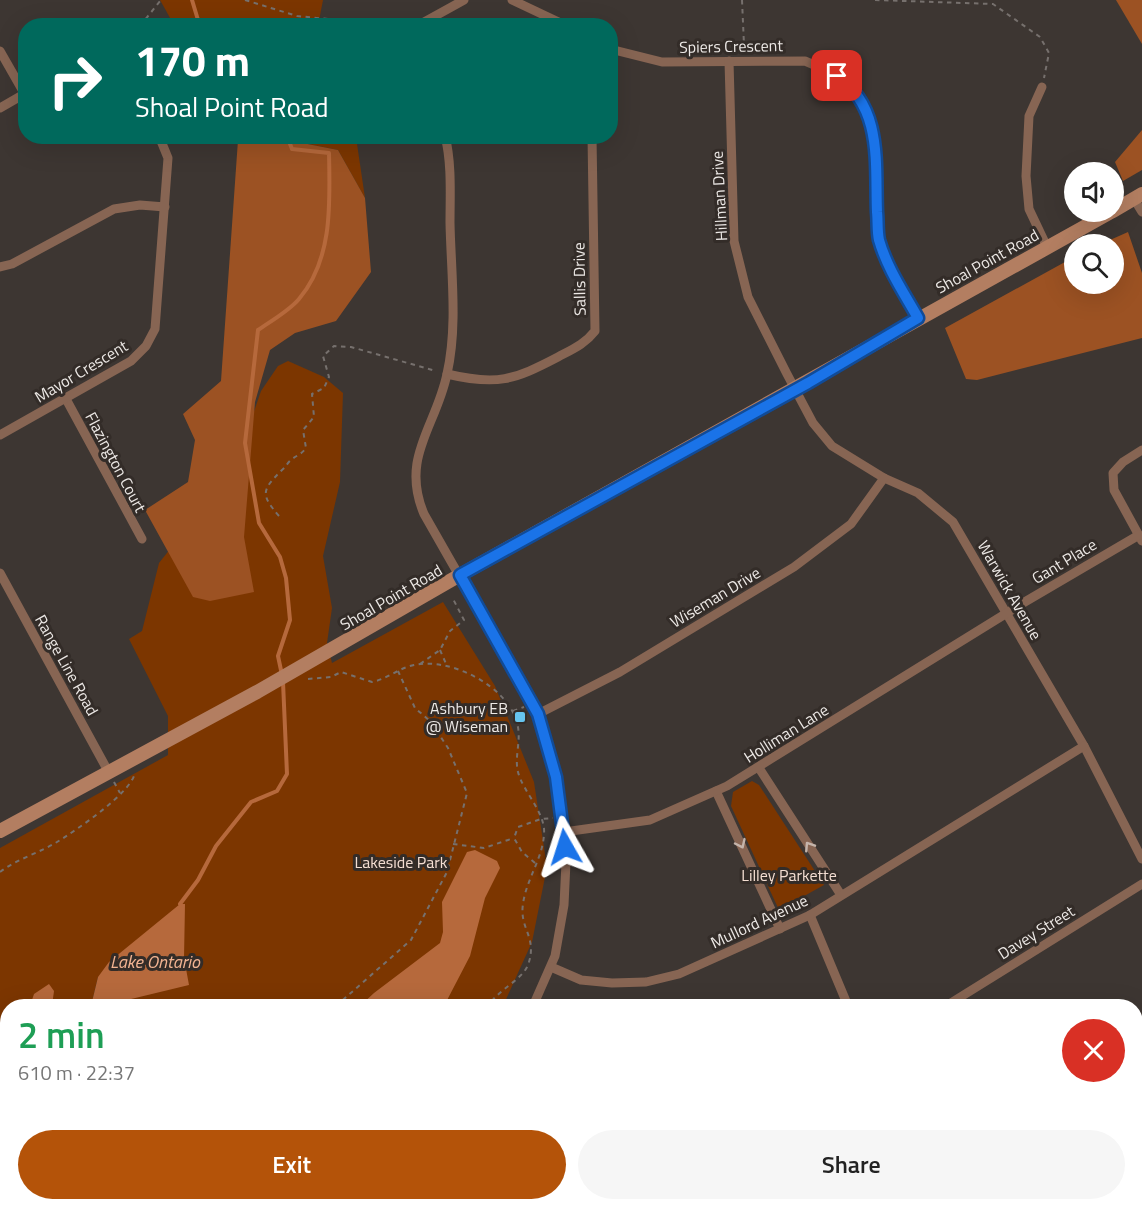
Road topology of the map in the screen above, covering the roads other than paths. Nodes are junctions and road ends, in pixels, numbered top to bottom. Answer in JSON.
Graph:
{"nodes":[{"id":1,"x":464,"y":0,"type":"edge"},
{"id":2,"x":512,"y":0,"type":"edge"},
{"id":3,"x":431,"y":18,"type":"edge"},
{"id":4,"x":550,"y":18,"type":"edge"},
{"id":5,"x":0,"y":51,"type":"edge"},
{"id":6,"x":618,"y":51,"type":"edge"},
{"id":7,"x":729,"y":61,"type":"junction"},
{"id":8,"x":18,"y":81,"type":"edge"},
{"id":9,"x":1042,"y":87,"type":"road end"},
{"id":10,"x":18,"y":97,"type":"edge"},
{"id":11,"x":0,"y":108,"type":"edge"},
{"id":12,"x":162,"y":144,"type":"edge"},
{"id":13,"x":446,"y":144,"type":"edge"},
{"id":14,"x":592,"y":144,"type":"edge"},
{"id":15,"x":1138,"y":197,"type":"edge"},
{"id":16,"x":1124,"y":205,"type":"edge"},
{"id":17,"x":165,"y":207,"type":"junction"},
{"id":18,"x":1142,"y":212,"type":"edge"},
{"id":19,"x":1092,"y":222,"type":"edge"},
{"id":20,"x":1047,"y":247,"type":"junction"},
{"id":21,"x":0,"y":267,"type":"edge"},
{"id":22,"x":918,"y":318,"type":"junction"},
{"id":23,"x":447,"y":374,"type":"junction"},
{"id":24,"x":795,"y":390,"type":"junction"},
{"id":25,"x":66,"y":399,"type":"junction"},
{"id":26,"x":0,"y":435,"type":"edge"},
{"id":27,"x":1142,"y":450,"type":"edge"},
{"id":28,"x":884,"y":478,"type":"junction"},
{"id":29,"x":1140,"y":538,"type":"edge"},
{"id":30,"x":142,"y":539,"type":"dead end"},
{"id":31,"x":0,"y":573,"type":"edge"},
{"id":32,"x":460,"y":575,"type":"junction"},
{"id":33,"x":1006,"y":614,"type":"junction"},
{"id":34,"x":538,"y":714,"type":"junction"},
{"id":35,"x":1084,"y":746,"type":"junction"},
{"id":36,"x":759,"y":768,"type":"junction"},
{"id":37,"x":108,"y":771,"type":"junction"},
{"id":38,"x":716,"y":791,"type":"junction"},
{"id":39,"x":0,"y":831,"type":"edge"},
{"id":40,"x":564,"y":832,"type":"junction"},
{"id":41,"x":1142,"y":859,"type":"edge"},
{"id":42,"x":1142,"y":884,"type":"edge"},
{"id":43,"x":841,"y":896,"type":"junction"},
{"id":44,"x":810,"y":915,"type":"junction"},
{"id":45,"x":780,"y":929,"type":"junction"},
{"id":46,"x":550,"y":967,"type":"junction"},
{"id":47,"x":536,"y":999,"type":"edge"},
{"id":48,"x":845,"y":999,"type":"edge"},
{"id":49,"x":957,"y":999,"type":"edge"}],
"edges":[{"from":1,"to":3,"type":"street"},
{"from":2,"to":4,"type":"street"},
{"from":5,"to":8,"type":"street"},
{"from":6,"to":7,"type":"street","name":"Spiers Crescent"},
{"from":7,"to":22,"type":"street","name":"Spiers Crescent"},
{"from":7,"to":24,"type":"street","name":"Hillman Drive"},
{"from":9,"to":20,"type":"street"},
{"from":10,"to":11,"type":"street"},
{"from":12,"to":17,"type":"street","name":"Mayor Crescent"},
{"from":13,"to":23,"type":"street"},
{"from":14,"to":23,"type":"street","name":"Sallis Drive"},
{"from":15,"to":16,"type":"street","name":"Shoal Point Road"},
{"from":15,"to":18,"type":"street"},
{"from":17,"to":21,"type":"street"},
{"from":17,"to":25,"type":"street","name":"Mayor Crescent"},
{"from":19,"to":20,"type":"street","name":"Shoal Point Road"},
{"from":20,"to":22,"type":"street","name":"Shoal Point Road"},
{"from":22,"to":24,"type":"street","name":"Shoal Point Road"},
{"from":23,"to":32,"type":"street"},
{"from":24,"to":28,"type":"street","name":"Warwick Avenue"},
{"from":24,"to":32,"type":"street","name":"Shoal Point Road"},
{"from":25,"to":26,"type":"street","name":"Mayor Crescent"},
{"from":25,"to":30,"type":"street","name":"Flazington Court"},
{"from":27,"to":29,"type":"street"},
{"from":28,"to":33,"type":"street","name":"Warwick Avenue"},
{"from":28,"to":34,"type":"street","name":"Wiseman Drive"},
{"from":29,"to":33,"type":"street","name":"Gant Place"},
{"from":31,"to":37,"type":"street","name":"Range Line Road"},
{"from":32,"to":34,"type":"street"},
{"from":32,"to":37,"type":"street","name":"Shoal Point Road"},
{"from":33,"to":35,"type":"street","name":"Warwick Avenue"},
{"from":33,"to":36,"type":"street","name":"Holliman Lane"},
{"from":34,"to":40,"type":"street"},
{"from":35,"to":41,"type":"street","name":"Warwick Avenue"},
{"from":35,"to":43,"type":"street","name":"Mullord Avenue"},
{"from":36,"to":38,"type":"street","name":"Holliman Lane"},
{"from":43,"to":36,"type":"street","one_way":true},
{"from":37,"to":39,"type":"street","name":"Shoal Point Road"},
{"from":38,"to":40,"type":"street","name":"Holliman Lane"},
{"from":38,"to":45,"type":"street","one_way":true},
{"from":40,"to":46,"type":"street"},
{"from":42,"to":49,"type":"street","name":"Davey Street"},
{"from":43,"to":44,"type":"street","name":"Mullord Avenue"},
{"from":44,"to":45,"type":"street","name":"Mullord Avenue"},
{"from":44,"to":48,"type":"street"},
{"from":45,"to":46,"type":"street","name":"Mullord Avenue"},
{"from":46,"to":47,"type":"street"}]}
